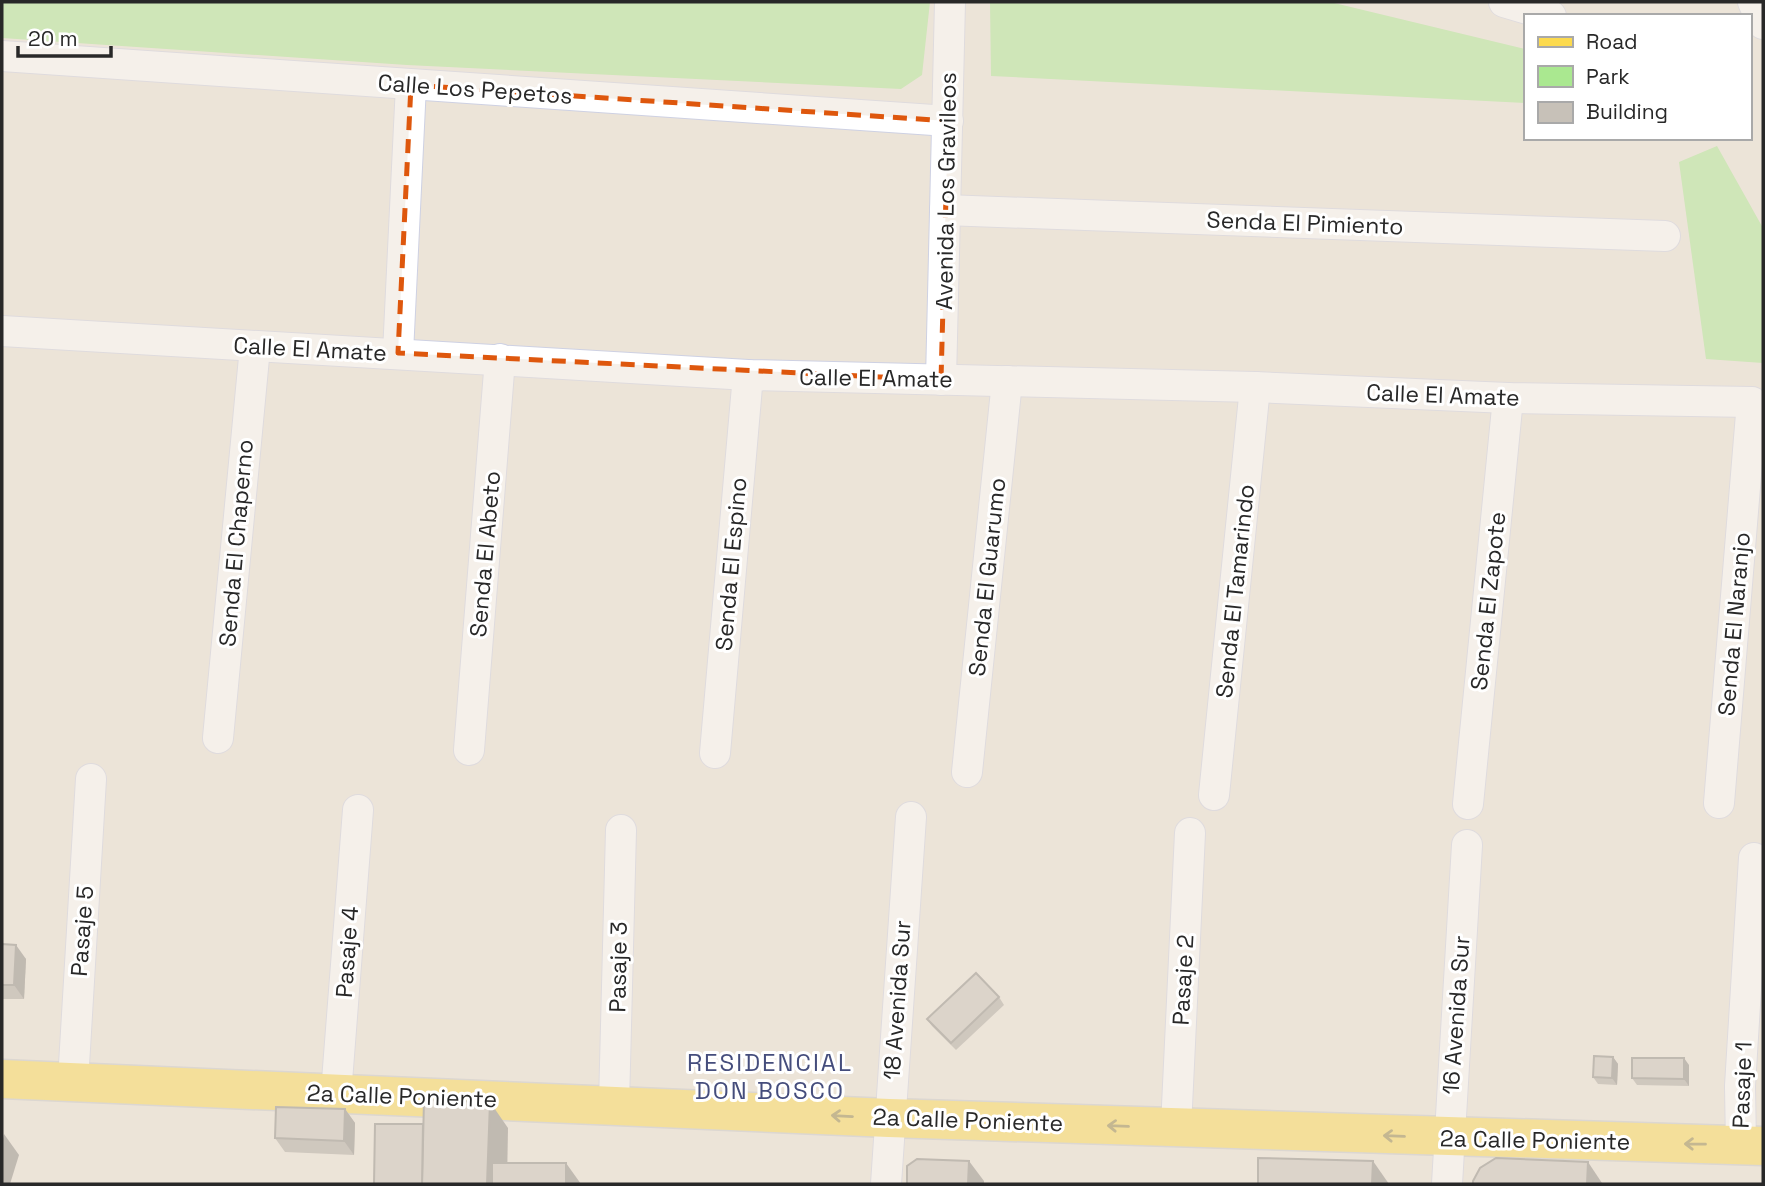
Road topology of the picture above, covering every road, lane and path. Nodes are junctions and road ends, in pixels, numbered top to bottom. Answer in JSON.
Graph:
{"nodes":[{"id":1,"x":950,"y":2,"type":"edge"},
{"id":2,"x":1504,"y":2,"type":"edge"},
{"id":3,"x":1753,"y":2,"type":"edge"},
{"id":4,"x":1543,"y":14,"type":"edge"},
{"id":5,"x":1763,"y":24,"type":"edge"},
{"id":6,"x":2,"y":57,"type":"edge"},
{"id":7,"x":411,"y":85,"type":"junction"},
{"id":8,"x":947,"y":121,"type":"junction"},
{"id":9,"x":945,"y":209,"type":"junction"},
{"id":10,"x":1665,"y":236,"type":"dead end"},
{"id":11,"x":2,"y":334,"type":"edge"},
{"id":12,"x":255,"y":347,"type":"junction"},
{"id":13,"x":398,"y":353,"type":"junction"},
{"id":14,"x":500,"y":359,"type":"junction"},
{"id":15,"x":747,"y":374,"type":"junction"},
{"id":16,"x":941,"y":380,"type":"junction"},
{"id":17,"x":1007,"y":381,"type":"junction"},
{"id":18,"x":1255,"y":387,"type":"junction"},
{"id":19,"x":1508,"y":398,"type":"junction"},
{"id":20,"x":1752,"y":402,"type":"joint"},
{"id":21,"x":218,"y":738,"type":"dead end"},
{"id":22,"x":469,"y":750,"type":"dead end"},
{"id":23,"x":715,"y":753,"type":"dead end"},
{"id":24,"x":967,"y":772,"type":"dead end"},
{"id":25,"x":91,"y":779,"type":"dead end"},
{"id":26,"x":1214,"y":795,"type":"dead end"},
{"id":27,"x":1719,"y":803,"type":"dead end"},
{"id":28,"x":1468,"y":804,"type":"dead end"},
{"id":29,"x":358,"y":810,"type":"dead end"},
{"id":30,"x":911,"y":817,"type":"dead end"},
{"id":31,"x":621,"y":830,"type":"dead end"},
{"id":32,"x":1190,"y":833,"type":"dead end"},
{"id":33,"x":1467,"y":845,"type":"dead end"},
{"id":34,"x":1754,"y":858,"type":"dead end"},
{"id":35,"x":3,"y":1080,"type":"edge"},
{"id":36,"x":73,"y":1082,"type":"junction"},
{"id":37,"x":336,"y":1094,"type":"junction"},
{"id":38,"x":614,"y":1104,"type":"junction"},
{"id":39,"x":889,"y":1118,"type":"junction"},
{"id":40,"x":1176,"y":1128,"type":"junction"},
{"id":41,"x":1448,"y":1138,"type":"junction"},
{"id":42,"x":1752,"y":1146,"type":"edge"},
{"id":43,"x":886,"y":1184,"type":"edge"},
{"id":44,"x":1447,"y":1184,"type":"edge"}],
"edges":[{"from":1,"to":8,"type":"street","name":"Avenida Los Gravileos"},
{"from":2,"to":4,"type":"street"},
{"from":3,"to":5,"type":"street"},
{"from":6,"to":7,"type":"street","name":"Calle Los Pepetos"},
{"from":7,"to":8,"type":"street","name":"Calle Los Pepetos"},
{"from":7,"to":13,"type":"street"},
{"from":8,"to":9,"type":"street","name":"Avenida Los Gravileos"},
{"from":9,"to":10,"type":"street","name":"Senda El Pimiento"},
{"from":9,"to":16,"type":"street","name":"Avenida Los Gravileos"},
{"from":11,"to":12,"type":"street","name":"Calle El Amate"},
{"from":12,"to":13,"type":"street","name":"Calle El Amate"},
{"from":12,"to":21,"type":"street","name":"Senda El Chaperno"},
{"from":13,"to":14,"type":"street","name":"Calle El Amate"},
{"from":14,"to":15,"type":"street","name":"Calle El Amate"},
{"from":14,"to":22,"type":"street","name":"Senda El Abeto"},
{"from":15,"to":16,"type":"street","name":"Calle El Amate"},
{"from":15,"to":23,"type":"street","name":"Senda El Espino"},
{"from":16,"to":17,"type":"street","name":"Calle El Amate"},
{"from":17,"to":18,"type":"street","name":"Calle El Amate"},
{"from":17,"to":24,"type":"street","name":"Senda El Guarumo"},
{"from":18,"to":19,"type":"street","name":"Calle El Amate"},
{"from":18,"to":26,"type":"street","name":"Senda El Tamarindo"},
{"from":19,"to":20,"type":"street","name":"Calle El Amate"},
{"from":19,"to":28,"type":"street","name":"Senda El Zapote"},
{"from":20,"to":27,"type":"street","name":"Senda El Naranjo"},
{"from":25,"to":36,"type":"street","name":"Pasaje 5"},
{"from":29,"to":37,"type":"street","name":"Pasaje 4"},
{"from":30,"to":39,"type":"street","name":"18 Avenida Sur"},
{"from":31,"to":38,"type":"street","name":"Pasaje 3"},
{"from":32,"to":40,"type":"street","name":"Pasaje 2"},
{"from":33,"to":41,"type":"street","name":"16 Avenida Sur"},
{"from":34,"to":42,"type":"street","name":"Pasaje 1"},
{"from":35,"to":36,"type":"main road","name":"2a Calle Poniente"},
{"from":36,"to":37,"type":"main road","name":"2a Calle Poniente"},
{"from":37,"to":38,"type":"main road","name":"2a Calle Poniente"},
{"from":39,"to":38,"type":"main road","name":"2a Calle Poniente","one_way":true},
{"from":40,"to":39,"type":"main road","name":"2a Calle Poniente","one_way":true},
{"from":39,"to":43,"type":"street","name":"18 Avenida Sur"},
{"from":41,"to":40,"type":"main road","name":"2a Calle Poniente","one_way":true},
{"from":42,"to":41,"type":"main road","name":"2a Calle Poniente","one_way":true},
{"from":41,"to":44,"type":"street","name":"16 Avenida Sur"}]}
